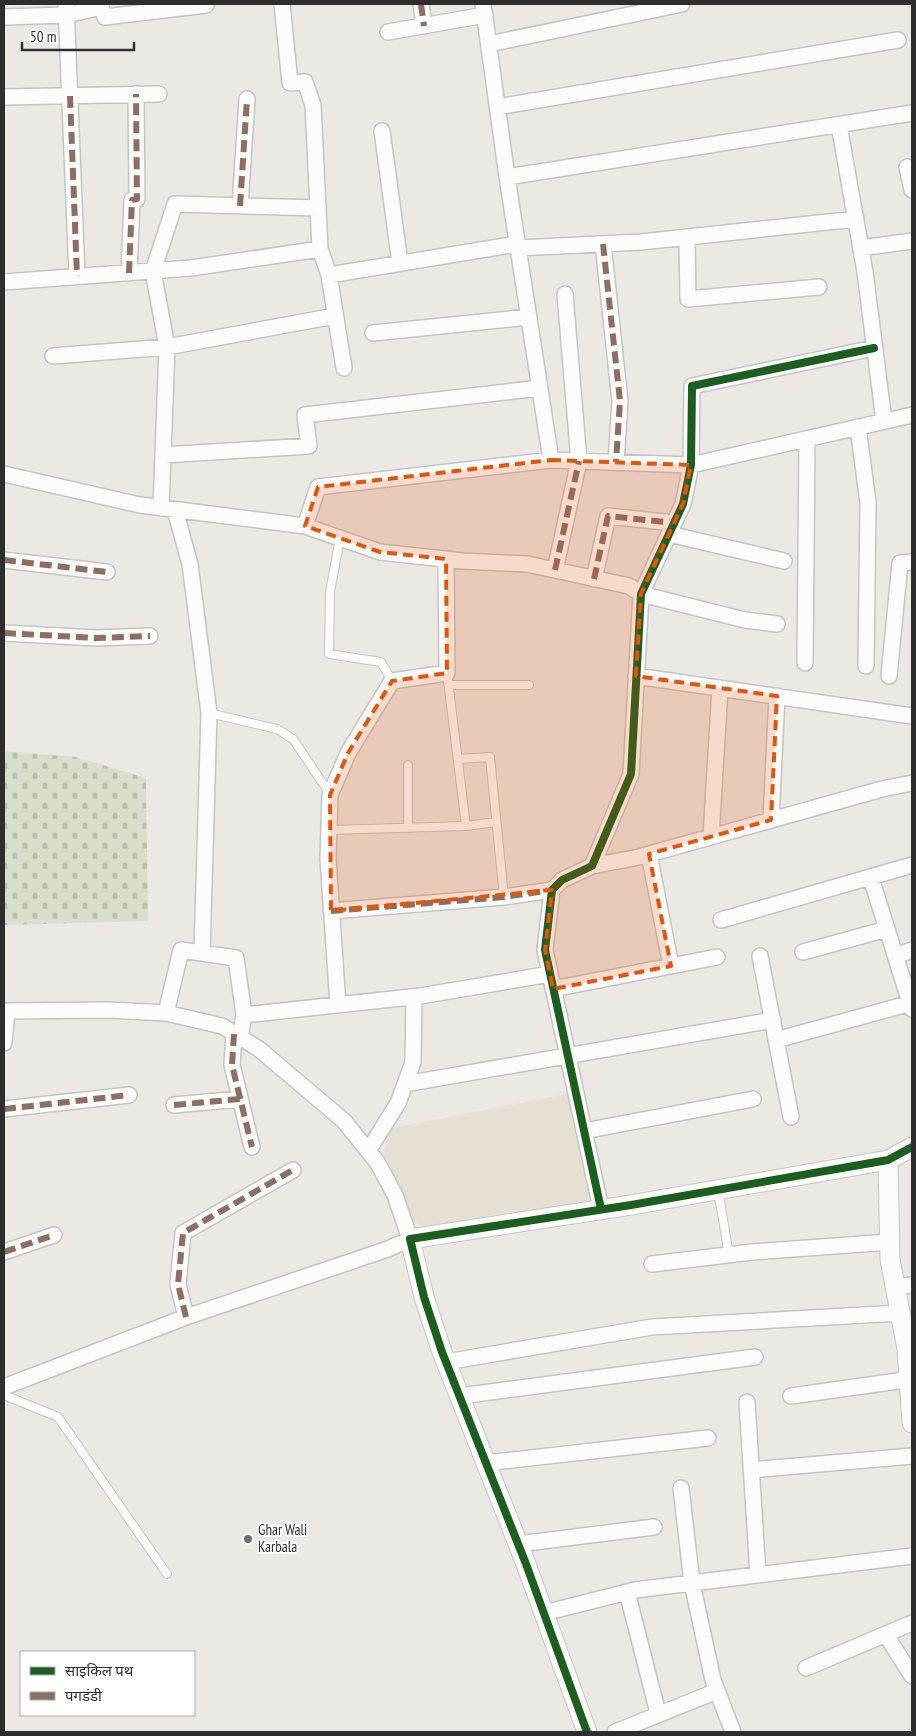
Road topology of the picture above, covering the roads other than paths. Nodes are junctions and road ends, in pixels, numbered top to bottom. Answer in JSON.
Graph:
{"nodes":[{"id":1,"x":282,"y":4,"type":"edge"},
{"id":2,"x":421,"y":4,"type":"edge"},
{"id":3,"x":682,"y":4,"type":"edge"},
{"id":4,"x":101,"y":5,"type":"edge"},
{"id":5,"x":206,"y":5,"type":"edge"},
{"id":6,"x":484,"y":9,"type":"edge"},
{"id":7,"x":66,"y":10,"type":"edge"},
{"id":8,"x":4,"y":17,"type":"edge"},
{"id":9,"x":424,"y":26,"type":"junction"},
{"id":10,"x":388,"y":32,"type":"dead end"},
{"id":11,"x":898,"y":40,"type":"dead end"},
{"id":12,"x":489,"y":44,"type":"junction"},
{"id":13,"x":136,"y":94,"type":"junction"},
{"id":14,"x":158,"y":94,"type":"dead end"},
{"id":15,"x":70,"y":96,"type":"junction"},
{"id":16,"x":4,"y":97,"type":"edge"},
{"id":17,"x":247,"y":99,"type":"dead end"},
{"id":18,"x":497,"y":107,"type":"junction"},
{"id":19,"x":912,"y":113,"type":"edge"},
{"id":20,"x":839,"y":125,"type":"junction"},
{"id":21,"x":382,"y":131,"type":"dead end"},
{"id":22,"x":907,"y":167,"type":"dead end"},
{"id":23,"x":507,"y":177,"type":"junction"},
{"id":24,"x":912,"y":190,"type":"edge"},
{"id":25,"x":240,"y":206,"type":"junction"},
{"id":26,"x":318,"y":208,"type":"junction"},
{"id":27,"x":856,"y":219,"type":"junction"},
{"id":28,"x":687,"y":238,"type":"junction"},
{"id":29,"x":912,"y":241,"type":"edge"},
{"id":30,"x":603,"y":244,"type":"junction"},
{"id":31,"x":518,"y":246,"type":"junction"},
{"id":32,"x":861,"y":248,"type":"junction"},
{"id":33,"x":320,"y":249,"type":"junction"},
{"id":34,"x":400,"y":263,"type":"junction"},
{"id":35,"x":153,"y":271,"type":"junction"},
{"id":36,"x":129,"y":272,"type":"junction"},
{"id":37,"x":329,"y":275,"type":"junction"},
{"id":38,"x":77,"y":276,"type":"junction"},
{"id":39,"x":4,"y":282,"type":"edge"},
{"id":40,"x":818,"y":287,"type":"dead end"},
{"id":41,"x":565,"y":294,"type":"dead end"},
{"id":42,"x":335,"y":316,"type":"junction"},
{"id":43,"x":528,"y":317,"type":"junction"},
{"id":44,"x":374,"y":333,"type":"dead end"},
{"id":45,"x":167,"y":347,"type":"junction"},
{"id":46,"x":874,"y":348,"type":"junction"},
{"id":47,"x":53,"y":356,"type":"dead end"},
{"id":48,"x":344,"y":368,"type":"dead end"},
{"id":49,"x":540,"y":388,"type":"junction"},
{"id":50,"x":912,"y":415,"type":"edge"},
{"id":51,"x":884,"y":422,"type":"junction"},
{"id":52,"x":858,"y":427,"type":"junction"},
{"id":53,"x":807,"y":439,"type":"junction"},
{"id":54,"x":163,"y":455,"type":"junction"},
{"id":55,"x":551,"y":460,"type":"junction"},
{"id":56,"x":580,"y":461,"type":"junction"},
{"id":57,"x":616,"y":462,"type":"junction"},
{"id":58,"x":691,"y":465,"type":"junction"},
{"id":59,"x":4,"y":474,"type":"edge"},
{"id":60,"x":168,"y":509,"type":"junction"},
{"id":61,"x":305,"y":526,"type":"junction"},
{"id":62,"x":672,"y":528,"type":"junction"},
{"id":63,"x":340,"y":538,"type":"junction"},
{"id":64,"x":4,"y":560,"type":"edge"},
{"id":65,"x":446,"y":560,"type":"junction"},
{"id":66,"x":784,"y":561,"type":"dead end"},
{"id":67,"x":912,"y":562,"type":"edge"},
{"id":68,"x":555,"y":570,"type":"junction"},
{"id":69,"x":107,"y":572,"type":"dead end"},
{"id":70,"x":594,"y":579,"type":"junction"},
{"id":71,"x":641,"y":594,"type":"junction"},
{"id":72,"x":777,"y":624,"type":"dead end"},
{"id":73,"x":4,"y":633,"type":"edge"},
{"id":74,"x":150,"y":636,"type":"dead end"},
{"id":75,"x":805,"y":663,"type":"dead end"},
{"id":76,"x":866,"y":666,"type":"dead end"},
{"id":77,"x":636,"y":676,"type":"junction"},
{"id":78,"x":889,"y":676,"type":"dead end"},
{"id":79,"x":448,"y":679,"type":"junction"},
{"id":80,"x":392,"y":681,"type":"junction"},
{"id":81,"x":529,"y":685,"type":"dead end"},
{"id":82,"x":720,"y":688,"type":"junction"},
{"id":83,"x":777,"y":696,"type":"junction"},
{"id":84,"x":209,"y":713,"type":"junction"},
{"id":85,"x":912,"y":716,"type":"edge"},
{"id":86,"x":458,"y":759,"type":"junction"},
{"id":87,"x":408,"y":765,"type":"dead end"},
{"id":88,"x":912,"y":783,"type":"edge"},
{"id":89,"x":330,"y":795,"type":"junction"},
{"id":90,"x":771,"y":820,"type":"junction"},
{"id":91,"x":496,"y":822,"type":"junction"},
{"id":92,"x":466,"y":826,"type":"junction"},
{"id":93,"x":408,"y":828,"type":"junction"},
{"id":94,"x":329,"y":830,"type":"junction"},
{"id":95,"x":710,"y":837,"type":"junction"},
{"id":96,"x":649,"y":854,"type":"junction"},
{"id":97,"x":912,"y":865,"type":"edge"},
{"id":98,"x":592,"y":866,"type":"junction"},
{"id":99,"x":871,"y":878,"type":"junction"},
{"id":100,"x":552,"y":890,"type":"junction"},
{"id":101,"x":504,"y":897,"type":"junction"},
{"id":102,"x":331,"y":911,"type":"junction"},
{"id":103,"x":722,"y":920,"type":"dead end"},
{"id":104,"x":887,"y":929,"type":"junction"},
{"id":105,"x":912,"y":950,"type":"edge"},
{"id":106,"x":803,"y":952,"type":"dead end"},
{"id":107,"x":202,"y":953,"type":"junction"},
{"id":108,"x":760,"y":956,"type":"dead end"},
{"id":109,"x":896,"y":956,"type":"junction"},
{"id":110,"x":717,"y":957,"type":"dead end"},
{"id":111,"x":671,"y":966,"type":"junction"},
{"id":112,"x":552,"y":982,"type":"junction"},
{"id":113,"x":414,"y":997,"type":"junction"},
{"id":114,"x":338,"y":1005,"type":"junction"},
{"id":115,"x":911,"y":1006,"type":"edge"},
{"id":116,"x":5,"y":1011,"type":"edge"},
{"id":117,"x":166,"y":1012,"type":"junction"},
{"id":118,"x":244,"y":1015,"type":"junction"},
{"id":119,"x":773,"y":1020,"type":"junction"},
{"id":120,"x":237,"y":1036,"type":"junction"},
{"id":121,"x":776,"y":1040,"type":"junction"},
{"id":122,"x":4,"y":1043,"type":"edge"},
{"id":123,"x":568,"y":1057,"type":"junction"},
{"id":124,"x":405,"y":1084,"type":"junction"},
{"id":125,"x":129,"y":1095,"type":"dead end"},
{"id":126,"x":240,"y":1099,"type":"junction"},
{"id":127,"x":753,"y":1099,"type":"dead end"},
{"id":128,"x":174,"y":1105,"type":"dead end"},
{"id":129,"x":4,"y":1109,"type":"edge"},
{"id":130,"x":791,"y":1117,"type":"dead end"},
{"id":131,"x":584,"y":1131,"type":"junction"},
{"id":132,"x":252,"y":1146,"type":"dead end"},
{"id":133,"x":910,"y":1150,"type":"edge"},
{"id":134,"x":368,"y":1151,"type":"junction"},
{"id":135,"x":888,"y":1160,"type":"junction"},
{"id":136,"x":293,"y":1170,"type":"dead end"},
{"id":137,"x":718,"y":1190,"type":"junction"},
{"id":138,"x":602,"y":1209,"type":"junction"},
{"id":139,"x":54,"y":1235,"type":"dead end"},
{"id":140,"x":410,"y":1239,"type":"junction"},
{"id":141,"x":890,"y":1242,"type":"junction"},
{"id":142,"x":4,"y":1252,"type":"edge"},
{"id":143,"x":729,"y":1255,"type":"junction"},
{"id":144,"x":652,"y":1264,"type":"dead end"},
{"id":145,"x":904,"y":1286,"type":"edge"},
{"id":146,"x":900,"y":1313,"type":"junction"},
{"id":147,"x":186,"y":1317,"type":"junction"},
{"id":148,"x":755,"y":1357,"type":"dead end"},
{"id":149,"x":446,"y":1362,"type":"junction"},
{"id":150,"x":911,"y":1379,"type":"edge"},
{"id":151,"x":4,"y":1387,"type":"edge"},
{"id":152,"x":4,"y":1395,"type":"edge"},
{"id":153,"x":460,"y":1396,"type":"junction"},
{"id":154,"x":791,"y":1396,"type":"dead end"},
{"id":155,"x":746,"y":1402,"type":"dead end"},
{"id":156,"x":912,"y":1423,"type":"edge"},
{"id":157,"x":708,"y":1438,"type":"dead end"},
{"id":158,"x":912,"y":1456,"type":"edge"},
{"id":159,"x":486,"y":1463,"type":"junction"},
{"id":160,"x":751,"y":1470,"type":"junction"},
{"id":161,"x":682,"y":1488,"type":"dead end"},
{"id":162,"x":654,"y":1528,"type":"dead end"},
{"id":163,"x":518,"y":1544,"type":"junction"},
{"id":164,"x":912,"y":1556,"type":"edge"},
{"id":165,"x":167,"y":1574,"type":"dead end"},
{"id":166,"x":758,"y":1575,"type":"junction"},
{"id":167,"x":692,"y":1583,"type":"junction"},
{"id":168,"x":627,"y":1592,"type":"junction"},
{"id":169,"x":544,"y":1613,"type":"junction"},
{"id":170,"x":912,"y":1623,"type":"edge"},
{"id":171,"x":886,"y":1634,"type":"junction"},
{"id":172,"x":806,"y":1668,"type":"dead end"},
{"id":173,"x":912,"y":1676,"type":"edge"},
{"id":174,"x":717,"y":1691,"type":"junction"},
{"id":175,"x":658,"y":1713,"type":"junction"},
{"id":176,"x":643,"y":1727,"type":"edge"},
{"id":177,"x":587,"y":1732,"type":"edge"},
{"id":178,"x":615,"y":1732,"type":"edge"},
{"id":179,"x":733,"y":1732,"type":"edge"}],
"edges":[{"from":1,"to":26,"type":"street"},
{"from":2,"to":9,"type":"street"},
{"from":3,"to":12,"type":"street"},
{"from":4,"to":5,"type":"street"},
{"from":4,"to":7,"type":"street"},
{"from":6,"to":9,"type":"street"},
{"from":6,"to":12,"type":"street"},
{"from":7,"to":8,"type":"street"},
{"from":7,"to":15,"type":"street"},
{"from":9,"to":10,"type":"street"},
{"from":11,"to":18,"type":"street"},
{"from":12,"to":18,"type":"street"},
{"from":13,"to":14,"type":"street"},
{"from":13,"to":15,"type":"street"},
{"from":13,"to":36,"type":"street"},
{"from":15,"to":16,"type":"street"},
{"from":15,"to":38,"type":"street"},
{"from":17,"to":25,"type":"street"},
{"from":18,"to":23,"type":"street"},
{"from":19,"to":20,"type":"street"},
{"from":20,"to":23,"type":"street"},
{"from":20,"to":27,"type":"street"},
{"from":21,"to":34,"type":"street"},
{"from":22,"to":24,"type":"street"},
{"from":23,"to":31,"type":"street"},
{"from":25,"to":26,"type":"street"},
{"from":25,"to":35,"type":"street"},
{"from":26,"to":33,"type":"street"},
{"from":27,"to":28,"type":"street"},
{"from":27,"to":32,"type":"street"},
{"from":28,"to":30,"type":"street"},
{"from":28,"to":40,"type":"street"},
{"from":29,"to":32,"type":"street"},
{"from":30,"to":31,"type":"street"},
{"from":30,"to":57,"type":"street"},
{"from":31,"to":34,"type":"street"},
{"from":31,"to":43,"type":"street"},
{"from":32,"to":46,"type":"street"},
{"from":33,"to":35,"type":"street"},
{"from":33,"to":37,"type":"street"},
{"from":34,"to":37,"type":"street"},
{"from":35,"to":36,"type":"street"},
{"from":35,"to":45,"type":"street"},
{"from":36,"to":38,"type":"street"},
{"from":37,"to":42,"type":"street"},
{"from":38,"to":39,"type":"street"},
{"from":41,"to":56,"type":"street"},
{"from":42,"to":45,"type":"street"},
{"from":42,"to":48,"type":"street"},
{"from":43,"to":44,"type":"street"},
{"from":43,"to":49,"type":"street"},
{"from":45,"to":47,"type":"street"},
{"from":45,"to":54,"type":"street"},
{"from":46,"to":51,"type":"street"},
{"from":46,"to":58,"type":"street"},
{"from":49,"to":54,"type":"street"},
{"from":49,"to":55,"type":"street"},
{"from":50,"to":51,"type":"street"},
{"from":51,"to":52,"type":"street"},
{"from":52,"to":53,"type":"street"},
{"from":52,"to":76,"type":"street"},
{"from":53,"to":58,"type":"street"},
{"from":53,"to":75,"type":"street"},
{"from":54,"to":60,"type":"street"},
{"from":55,"to":56,"type":"street"},
{"from":55,"to":61,"type":"street"},
{"from":56,"to":57,"type":"street"},
{"from":56,"to":68,"type":"street"},
{"from":57,"to":58,"type":"street"},
{"from":58,"to":62,"type":"street"},
{"from":59,"to":60,"type":"street"},
{"from":60,"to":61,"type":"street"},
{"from":60,"to":84,"type":"street"},
{"from":61,"to":63,"type":"street"},
{"from":62,"to":66,"type":"street"},
{"from":62,"to":70,"type":"street"},
{"from":62,"to":71,"type":"street"},
{"from":63,"to":65,"type":"street"},
{"from":63,"to":80,"type":"lane"},
{"from":64,"to":69,"type":"street"},
{"from":65,"to":68,"type":"street"},
{"from":65,"to":79,"type":"street"},
{"from":67,"to":78,"type":"street"},
{"from":68,"to":70,"type":"street"},
{"from":70,"to":71,"type":"street"},
{"from":71,"to":72,"type":"street"},
{"from":71,"to":77,"type":"street"},
{"from":73,"to":74,"type":"street"},
{"from":77,"to":82,"type":"street"},
{"from":77,"to":98,"type":"street"},
{"from":79,"to":80,"type":"street"},
{"from":79,"to":81,"type":"lane"},
{"from":79,"to":86,"type":"lane"},
{"from":80,"to":89,"type":"street"},
{"from":82,"to":83,"type":"street"},
{"from":82,"to":95,"type":"street"},
{"from":83,"to":85,"type":"street"},
{"from":83,"to":90,"type":"street"},
{"from":84,"to":89,"type":"lane"},
{"from":84,"to":107,"type":"street"},
{"from":86,"to":91,"type":"lane"},
{"from":86,"to":92,"type":"lane"},
{"from":87,"to":93,"type":"lane"},
{"from":88,"to":90,"type":"street"},
{"from":89,"to":94,"type":"street"},
{"from":90,"to":95,"type":"street"},
{"from":91,"to":92,"type":"lane"},
{"from":91,"to":101,"type":"lane"},
{"from":92,"to":93,"type":"lane"},
{"from":93,"to":94,"type":"lane"},
{"from":94,"to":102,"type":"street"},
{"from":95,"to":96,"type":"street"},
{"from":96,"to":98,"type":"street"},
{"from":96,"to":111,"type":"street"},
{"from":97,"to":99,"type":"street"},
{"from":98,"to":100,"type":"street"},
{"from":99,"to":103,"type":"street"},
{"from":99,"to":104,"type":"street"},
{"from":100,"to":101,"type":"street"},
{"from":100,"to":112,"type":"street"},
{"from":101,"to":102,"type":"street"},
{"from":102,"to":114,"type":"street"},
{"from":104,"to":106,"type":"street"},
{"from":104,"to":109,"type":"street"},
{"from":105,"to":109,"type":"street"},
{"from":107,"to":117,"type":"street"},
{"from":107,"to":118,"type":"street"},
{"from":108,"to":119,"type":"street"},
{"from":109,"to":115,"type":"street"},
{"from":110,"to":111,"type":"street"},
{"from":111,"to":112,"type":"street"},
{"from":112,"to":113,"type":"street"},
{"from":112,"to":123,"type":"street"},
{"from":113,"to":114,"type":"street"},
{"from":113,"to":124,"type":"street"},
{"from":114,"to":118,"type":"street"},
{"from":115,"to":121,"type":"street"},
{"from":116,"to":117,"type":"street"},
{"from":116,"to":122,"type":"street"},
{"from":117,"to":120,"type":"street"},
{"from":118,"to":120,"type":"street"},
{"from":119,"to":121,"type":"street"},
{"from":119,"to":123,"type":"street"},
{"from":120,"to":126,"type":"street"},
{"from":120,"to":134,"type":"street"},
{"from":121,"to":130,"type":"street"},
{"from":123,"to":124,"type":"street"},
{"from":123,"to":131,"type":"street"},
{"from":124,"to":134,"type":"street"},
{"from":125,"to":129,"type":"street"},
{"from":126,"to":128,"type":"street"},
{"from":126,"to":132,"type":"street"},
{"from":127,"to":131,"type":"street"},
{"from":131,"to":138,"type":"street"},
{"from":133,"to":135,"type":"street"},
{"from":134,"to":140,"type":"street"},
{"from":135,"to":137,"type":"street"},
{"from":135,"to":141,"type":"street"},
{"from":136,"to":147,"type":"street"},
{"from":137,"to":138,"type":"street"},
{"from":137,"to":143,"type":"lane"},
{"from":138,"to":140,"type":"street"},
{"from":139,"to":142,"type":"street"},
{"from":140,"to":147,"type":"street"},
{"from":140,"to":149,"type":"street"},
{"from":141,"to":143,"type":"street"},
{"from":141,"to":145,"type":"street"},
{"from":143,"to":144,"type":"street"},
{"from":145,"to":146,"type":"street"},
{"from":146,"to":149,"type":"street"},
{"from":146,"to":150,"type":"street"},
{"from":147,"to":151,"type":"street"},
{"from":148,"to":153,"type":"street"},
{"from":149,"to":153,"type":"street"},
{"from":150,"to":154,"type":"street"},
{"from":150,"to":156,"type":"street"},
{"from":152,"to":165,"type":"lane"},
{"from":153,"to":159,"type":"street"},
{"from":155,"to":160,"type":"street"},
{"from":157,"to":159,"type":"street"},
{"from":158,"to":160,"type":"street"},
{"from":159,"to":163,"type":"street"},
{"from":160,"to":166,"type":"street"},
{"from":161,"to":167,"type":"street"},
{"from":162,"to":163,"type":"street"},
{"from":163,"to":169,"type":"street"},
{"from":164,"to":166,"type":"street"},
{"from":166,"to":167,"type":"street"},
{"from":167,"to":168,"type":"street"},
{"from":167,"to":174,"type":"street"},
{"from":168,"to":169,"type":"street"},
{"from":168,"to":175,"type":"street"},
{"from":169,"to":177,"type":"street"},
{"from":170,"to":171,"type":"street"},
{"from":171,"to":172,"type":"street"},
{"from":171,"to":173,"type":"street"},
{"from":174,"to":175,"type":"street"},
{"from":174,"to":179,"type":"street"},
{"from":175,"to":176,"type":"street"},
{"from":176,"to":178,"type":"street"}]}
